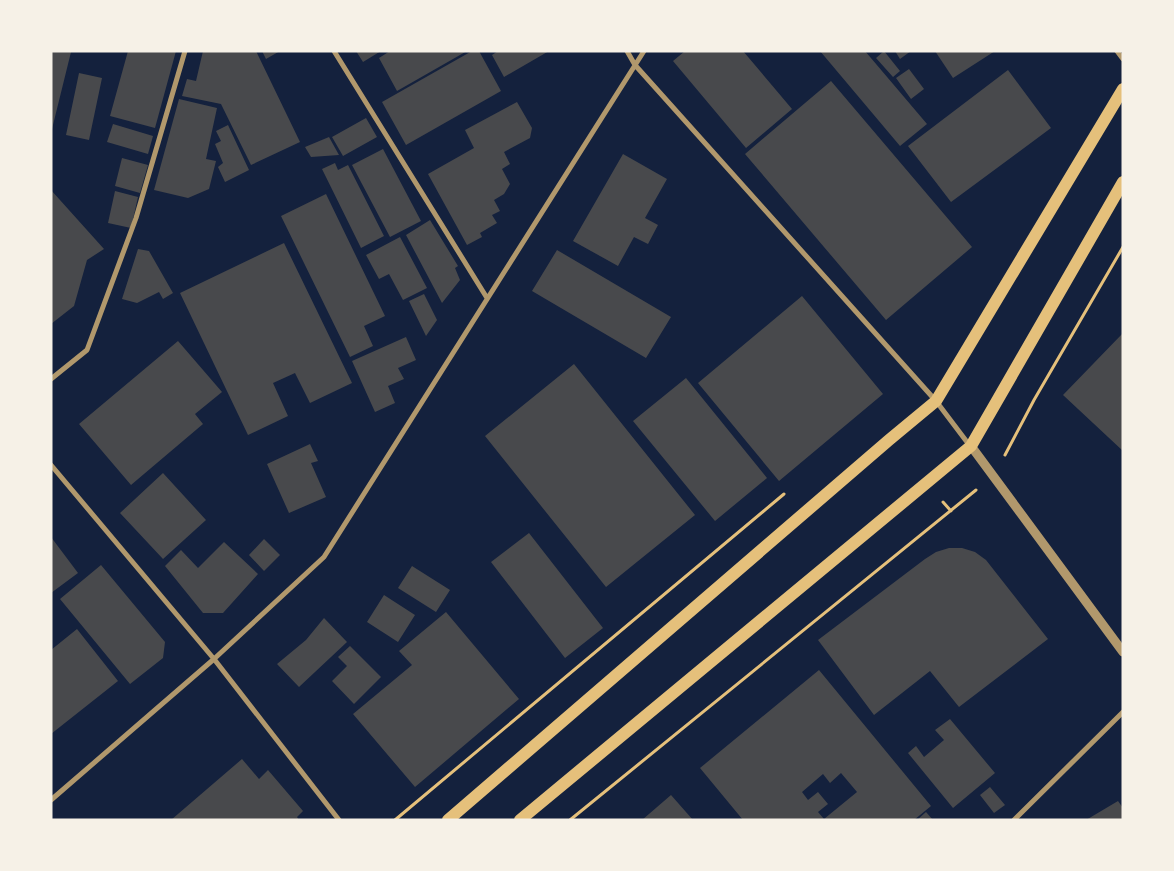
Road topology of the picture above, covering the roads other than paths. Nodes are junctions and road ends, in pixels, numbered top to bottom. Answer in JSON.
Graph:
{"nodes":[{"id":1,"x":184,"y":51,"type":"edge"},
{"id":2,"x":334,"y":51,"type":"edge"},
{"id":3,"x":627,"y":51,"type":"edge"},
{"id":4,"x":644,"y":51,"type":"edge"},
{"id":5,"x":1117,"y":51,"type":"edge"},
{"id":6,"x":1123,"y":59,"type":"edge"},
{"id":7,"x":635,"y":65,"type":"junction"},
{"id":8,"x":1123,"y":89,"type":"edge"},
{"id":9,"x":1123,"y":182,"type":"edge"},
{"id":10,"x":487,"y":298,"type":"junction"},
{"id":11,"x":51,"y":379,"type":"edge"},
{"id":12,"x":936,"y":401,"type":"junction"},
{"id":13,"x":971,"y":446,"type":"junction"},
{"id":14,"x":51,"y":465,"type":"edge"},
{"id":15,"x":1123,"y":652,"type":"edge"},
{"id":16,"x":214,"y":659,"type":"junction"},
{"id":17,"x":1123,"y":712,"type":"edge"},
{"id":18,"x":51,"y":800,"type":"edge"},
{"id":19,"x":339,"y":820,"type":"edge"},
{"id":20,"x":448,"y":820,"type":"edge"},
{"id":21,"x":520,"y":820,"type":"edge"},
{"id":22,"x":1014,"y":820,"type":"edge"}],
"edges":[{"from":1,"to":11,"type":"street"},
{"from":2,"to":10,"type":"street"},
{"from":3,"to":7,"type":"street"},
{"from":4,"to":7,"type":"street"},
{"from":5,"to":6,"type":"street"},
{"from":7,"to":10,"type":"street"},
{"from":7,"to":12,"type":"street"},
{"from":8,"to":12,"type":"main road"},
{"from":9,"to":13,"type":"main road"},
{"from":10,"to":16,"type":"street"},
{"from":12,"to":13,"type":"street"},
{"from":12,"to":20,"type":"main road"},
{"from":13,"to":15,"type":"street"},
{"from":13,"to":21,"type":"main road"},
{"from":14,"to":16,"type":"street"},
{"from":16,"to":18,"type":"street"},
{"from":16,"to":19,"type":"street"},
{"from":17,"to":22,"type":"street"}]}
